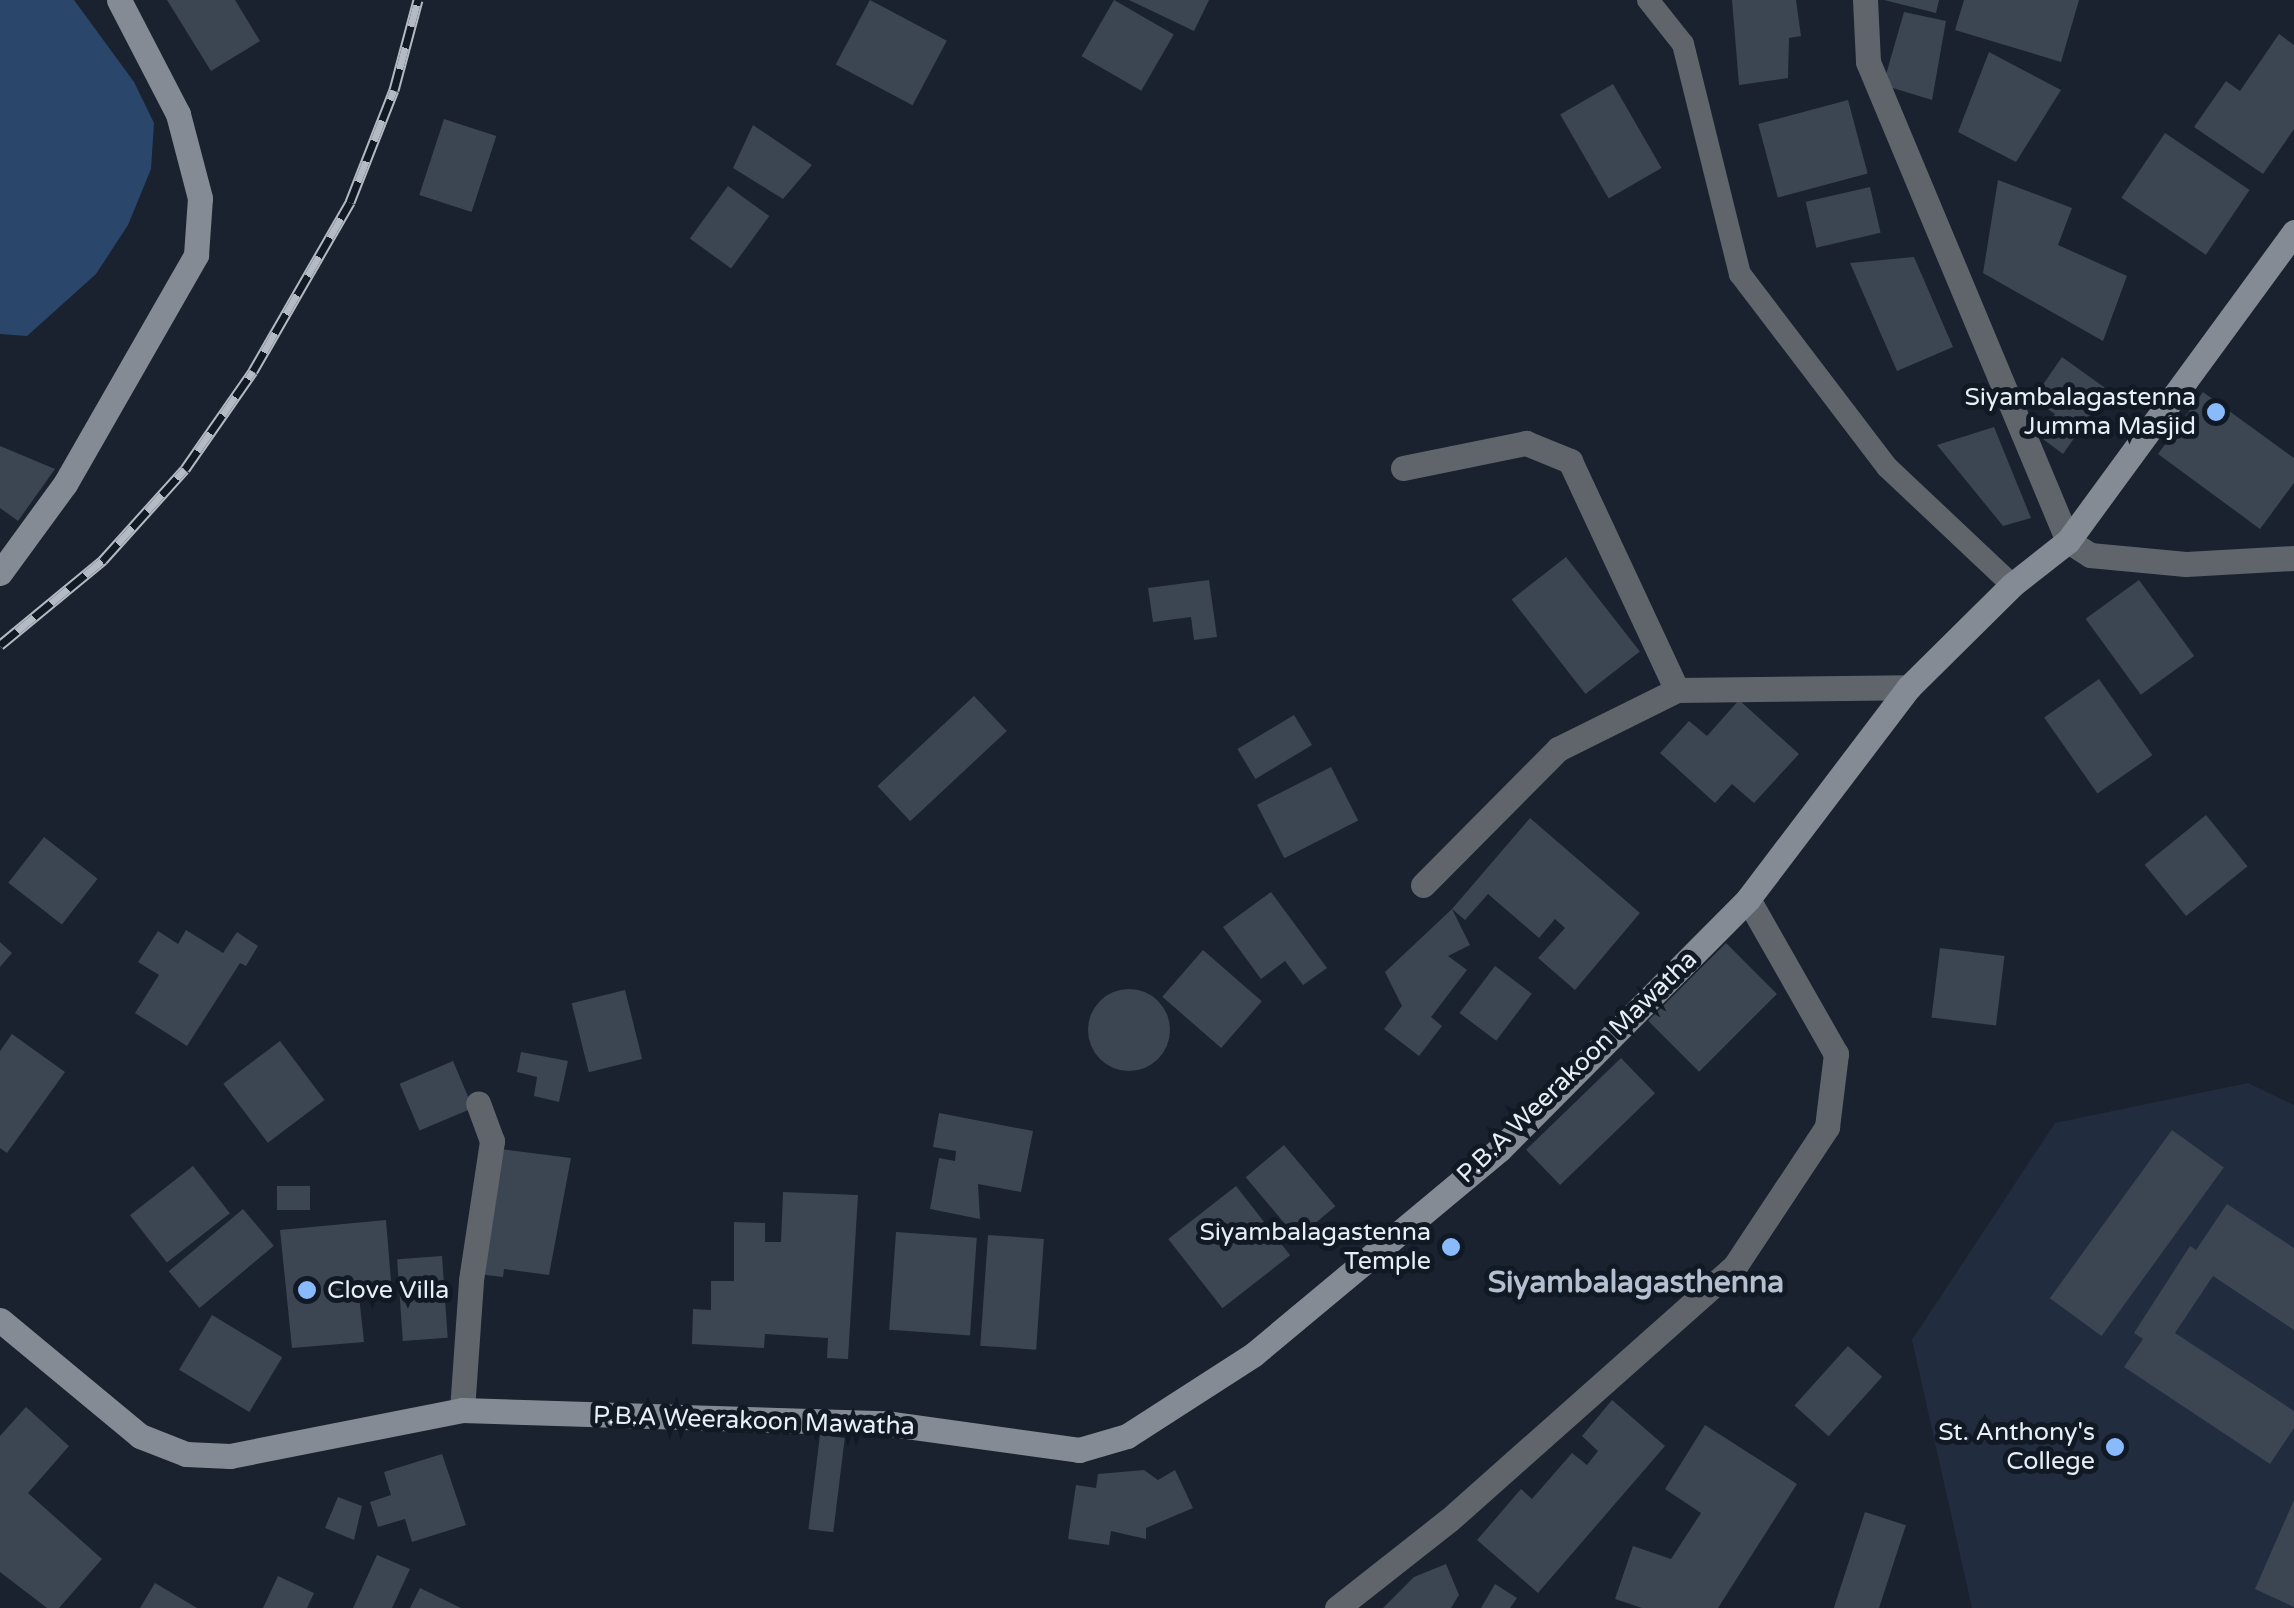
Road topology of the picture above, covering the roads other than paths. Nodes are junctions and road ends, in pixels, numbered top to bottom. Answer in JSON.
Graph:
{"nodes":[{"id":1,"x":119,"y":0,"type":"edge"},
{"id":2,"x":1648,"y":0,"type":"edge"},
{"id":3,"x":1865,"y":0,"type":"edge"},
{"id":4,"x":2294,"y":232,"type":"edge"},
{"id":5,"x":1403,"y":468,"type":"dead end"},
{"id":6,"x":2068,"y":541,"type":"junction"},
{"id":7,"x":2294,"y":558,"type":"edge"},
{"id":8,"x":0,"y":573,"type":"edge"},
{"id":9,"x":2012,"y":585,"type":"junction"},
{"id":10,"x":1910,"y":688,"type":"junction"},
{"id":11,"x":1678,"y":690,"type":"junction"},
{"id":12,"x":1423,"y":884,"type":"dead end"},
{"id":13,"x":1748,"y":899,"type":"junction"},
{"id":14,"x":478,"y":1103,"type":"dead end"},
{"id":15,"x":0,"y":1320,"type":"edge"},
{"id":16,"x":462,"y":1410,"type":"junction"},
{"id":17,"x":1337,"y":1608,"type":"edge"}],
"edges":[{"from":1,"to":8,"type":"street"},
{"from":2,"to":9,"type":"lane"},
{"from":3,"to":6,"type":"street"},
{"from":4,"to":6,"type":"street","name":"P.B.A Weerakoon Mawatha"},
{"from":5,"to":11,"type":"street"},
{"from":6,"to":7,"type":"street"},
{"from":6,"to":9,"type":"street","name":"P.B.A Weerakoon Mawatha"},
{"from":9,"to":10,"type":"street","name":"P.B.A Weerakoon Mawatha"},
{"from":10,"to":11,"type":"street"},
{"from":10,"to":13,"type":"street","name":"P.B.A Weerakoon Mawatha"},
{"from":11,"to":12,"type":"street"},
{"from":13,"to":16,"type":"street","name":"P.B.A Weerakoon Mawatha"},
{"from":13,"to":17,"type":"street"},
{"from":14,"to":16,"type":"street"},
{"from":15,"to":16,"type":"street","name":"P.B.A Weerakoon Mawatha"}]}
